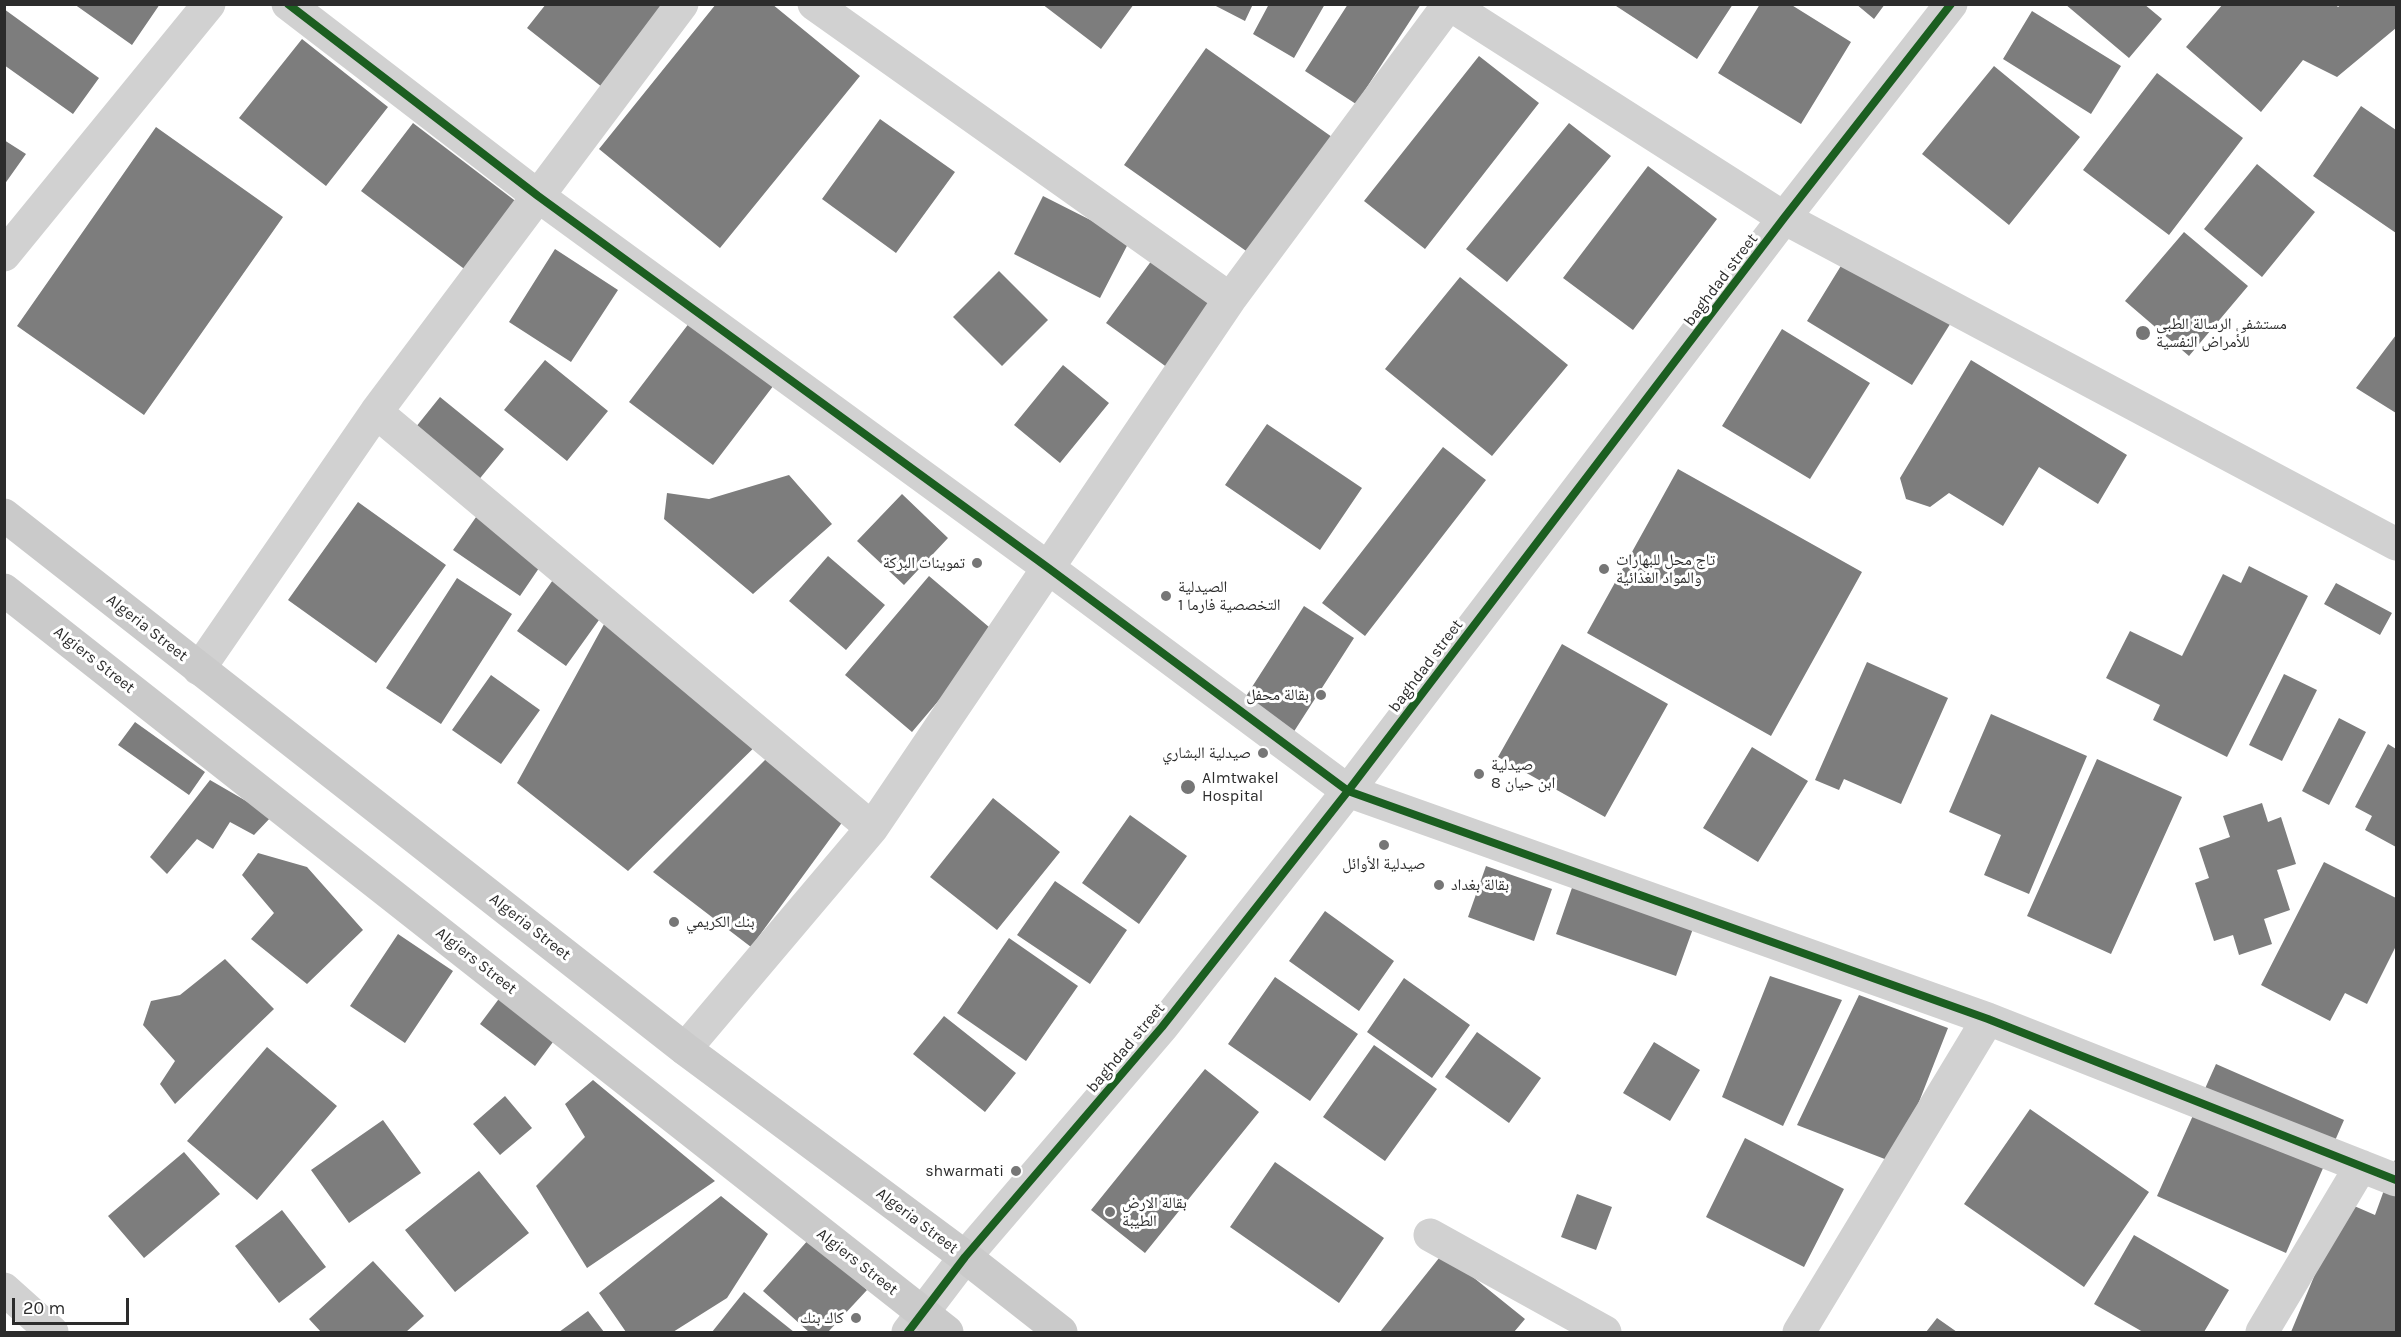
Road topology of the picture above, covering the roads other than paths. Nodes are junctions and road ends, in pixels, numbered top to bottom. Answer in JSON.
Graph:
{"nodes":[{"id":1,"x":209,"y":4,"type":"edge"},
{"id":2,"x":288,"y":4,"type":"edge"},
{"id":3,"x":682,"y":4,"type":"edge"},
{"id":4,"x":814,"y":4,"type":"edge"},
{"id":5,"x":1449,"y":4,"type":"edge"},
{"id":6,"x":1951,"y":4,"type":"edge"},
{"id":7,"x":538,"y":195,"type":"junction"},
{"id":8,"x":1784,"y":219,"type":"junction"},
{"id":9,"x":4,"y":255,"type":"edge"},
{"id":10,"x":1230,"y":299,"type":"junction"},
{"id":11,"x":376,"y":412,"type":"junction"},
{"id":12,"x":4,"y":515,"type":"edge"},
{"id":13,"x":2397,"y":544,"type":"edge"},
{"id":14,"x":1047,"y":567,"type":"junction"},
{"id":15,"x":4,"y":590,"type":"edge"},
{"id":16,"x":199,"y":669,"type":"junction"},
{"id":17,"x":1348,"y":791,"type":"junction"},
{"id":18,"x":872,"y":828,"type":"junction"},
{"id":19,"x":1989,"y":1019,"type":"junction"},
{"id":20,"x":685,"y":1049,"type":"junction"},
{"id":21,"x":2361,"y":1166,"type":"junction"},
{"id":22,"x":2397,"y":1180,"type":"edge"},
{"id":23,"x":1430,"y":1235,"type":"dead end"},
{"id":24,"x":965,"y":1257,"type":"junction"},
{"id":25,"x":4,"y":1289,"type":"edge"},
{"id":26,"x":926,"y":1326,"type":"edge"},
{"id":27,"x":50,"y":1332,"type":"edge"},
{"id":28,"x":1060,"y":1332,"type":"edge"},
{"id":29,"x":1605,"y":1332,"type":"edge"},
{"id":30,"x":1799,"y":1332,"type":"edge"},
{"id":31,"x":2262,"y":1332,"type":"edge"}],
"edges":[{"from":1,"to":9,"type":"street"},
{"from":2,"to":7,"type":"street"},
{"from":3,"to":7,"type":"street"},
{"from":4,"to":10,"type":"street"},
{"from":5,"to":8,"type":"street"},
{"from":5,"to":10,"type":"street"},
{"from":6,"to":8,"type":"street","name":"baghdad street"},
{"from":7,"to":11,"type":"street"},
{"from":7,"to":14,"type":"street"},
{"from":8,"to":13,"type":"street"},
{"from":8,"to":17,"type":"street","name":"baghdad street"},
{"from":10,"to":14,"type":"street"},
{"from":11,"to":16,"type":"street"},
{"from":11,"to":18,"type":"street"},
{"from":12,"to":16,"type":"main road","name":"Algeria Street"},
{"from":14,"to":17,"type":"street"},
{"from":14,"to":18,"type":"street"},
{"from":15,"to":26,"type":"main road","name":"Algiers Street"},
{"from":16,"to":20,"type":"main road","name":"Algeria Street"},
{"from":17,"to":19,"type":"street"},
{"from":17,"to":24,"type":"street","name":"baghdad street"},
{"from":18,"to":20,"type":"street"},
{"from":19,"to":21,"type":"street"},
{"from":19,"to":30,"type":"street"},
{"from":20,"to":24,"type":"main road","name":"Algeria Street"},
{"from":21,"to":22,"type":"street"},
{"from":21,"to":31,"type":"street"},
{"from":23,"to":29,"type":"street"},
{"from":24,"to":26,"type":"street","name":"baghdad street"},
{"from":24,"to":28,"type":"main road","name":"Algeria Street"},
{"from":25,"to":27,"type":"street"}]}
